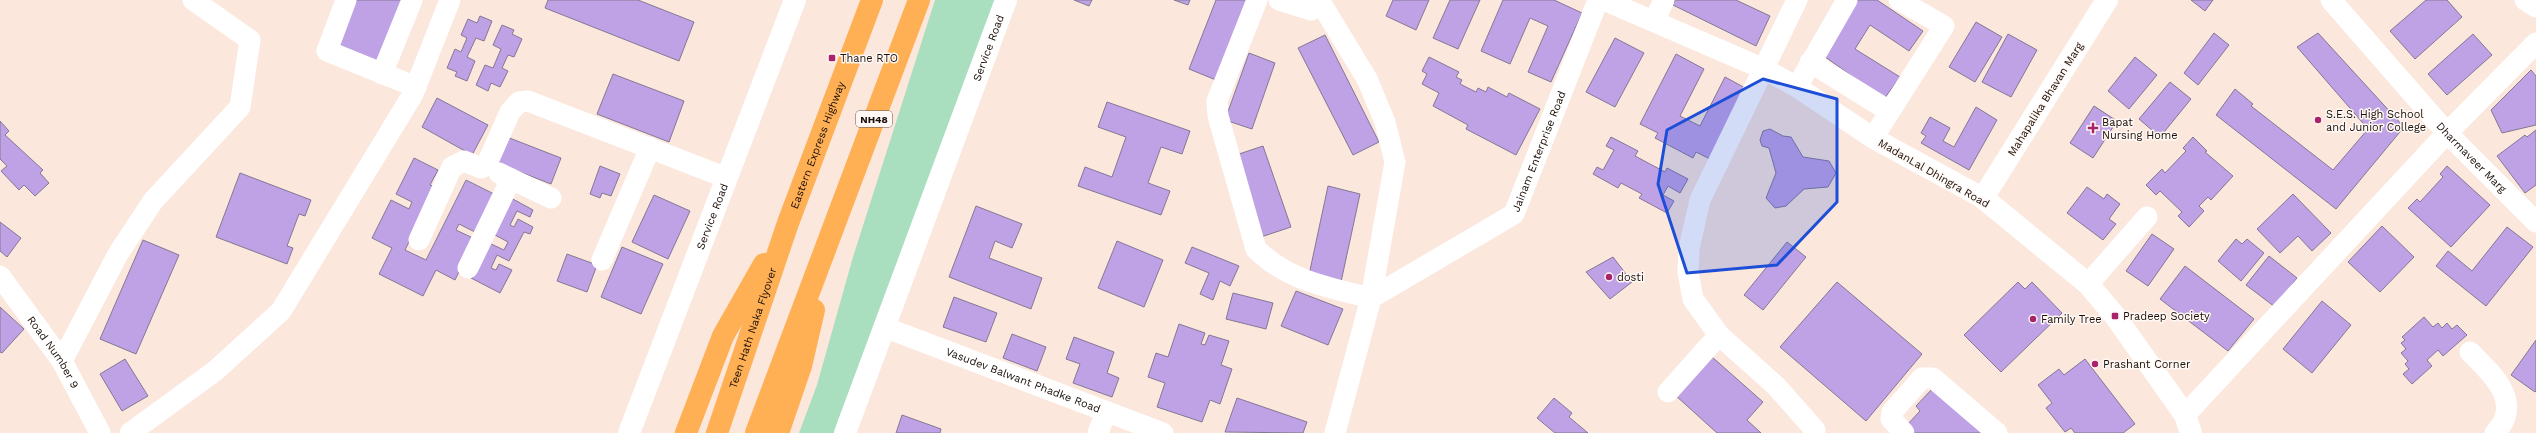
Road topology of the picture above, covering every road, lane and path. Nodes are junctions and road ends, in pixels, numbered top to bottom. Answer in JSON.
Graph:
{"nodes":[{"id":1,"x":193,"y":0,"type":"edge"},
{"id":2,"x":346,"y":0,"type":"edge"},
{"id":3,"x":412,"y":0,"type":"edge"},
{"id":4,"x":450,"y":0,"type":"edge"},
{"id":5,"x":795,"y":0,"type":"edge"},
{"id":6,"x":872,"y":0,"type":"edge"},
{"id":7,"x":920,"y":0,"type":"edge"},
{"id":8,"x":1006,"y":0,"type":"edge"},
{"id":9,"x":1256,"y":0,"type":"edge"},
{"id":10,"x":1279,"y":0,"type":"edge"},
{"id":11,"x":1604,"y":0,"type":"edge"},
{"id":12,"x":1664,"y":0,"type":"edge"},
{"id":13,"x":1847,"y":0,"type":"edge"},
{"id":14,"x":1899,"y":0,"type":"edge"},
{"id":15,"x":2107,"y":0,"type":"edge"},
{"id":16,"x":2331,"y":0,"type":"edge"},
{"id":17,"x":2525,"y":0,"type":"edge"},
{"id":18,"x":1794,"y":1,"type":"edge"},
{"id":19,"x":1315,"y":5,"type":"edge"},
{"id":20,"x":2536,"y":7,"type":"edge"},
{"id":21,"x":1654,"y":21,"type":"junction"},
{"id":22,"x":2536,"y":43,"type":"edge"},
{"id":23,"x":1810,"y":62,"type":"junction"},
{"id":24,"x":1764,"y":69,"type":"junction"},
{"id":25,"x":382,"y":74,"type":"junction"},
{"id":26,"x":416,"y":87,"type":"junction"},
{"id":27,"x":1797,"y":87,"type":"junction"},
{"id":28,"x":1890,"y":111,"type":"junction"},
{"id":29,"x":2447,"y":134,"type":"junction"},
{"id":30,"x":1872,"y":138,"type":"junction"},
{"id":31,"x":650,"y":148,"type":"junction"},
{"id":32,"x":486,"y":166,"type":"junction"},
{"id":33,"x":727,"y":178,"type":"junction"},
{"id":34,"x":511,"y":179,"type":"junction"},
{"id":35,"x":551,"y":198,"type":"dead end"},
{"id":36,"x":1983,"y":198,"type":"junction"},
{"id":37,"x":2146,"y":217,"type":"dead end"},
{"id":38,"x":2536,"y":222,"type":"edge"},
{"id":39,"x":788,"y":223,"type":"junction"},
{"id":40,"x":829,"y":239,"type":"junction"},
{"id":41,"x":419,"y":240,"type":"dead end"},
{"id":42,"x":602,"y":260,"type":"dead end"},
{"id":43,"x":468,"y":268,"type":"dead end"},
{"id":44,"x":0,"y":276,"type":"edge"},
{"id":45,"x":2088,"y":284,"type":"junction"},
{"id":46,"x":1371,"y":298,"type":"junction"},
{"id":47,"x":884,"y":328,"type":"junction"},
{"id":48,"x":1719,"y":335,"type":"junction"},
{"id":49,"x":2470,"y":352,"type":"dead end"},
{"id":50,"x":62,"y":361,"type":"junction"},
{"id":51,"x":1668,"y":392,"type":"dead end"},
{"id":52,"x":1106,"y":412,"type":"junction"},
{"id":53,"x":2188,"y":424,"type":"edge"},
{"id":54,"x":100,"y":433,"type":"edge"},
{"id":55,"x":130,"y":433,"type":"edge"},
{"id":56,"x":628,"y":433,"type":"edge"},
{"id":57,"x":686,"y":433,"type":"edge"},
{"id":58,"x":717,"y":433,"type":"edge"},
{"id":59,"x":756,"y":433,"type":"edge"},
{"id":60,"x":778,"y":433,"type":"edge"},
{"id":61,"x":845,"y":433,"type":"edge"},
{"id":62,"x":1098,"y":433,"type":"edge"},
{"id":63,"x":1163,"y":433,"type":"edge"},
{"id":64,"x":1335,"y":433,"type":"edge"},
{"id":65,"x":1815,"y":433,"type":"edge"},
{"id":66,"x":1904,"y":433,"type":"edge"},
{"id":67,"x":1997,"y":433,"type":"edge"},
{"id":68,"x":2495,"y":433,"type":"edge"}],
"edges":[{"from":1,"to":50,"type":"street"},
{"from":2,"to":25,"type":"street"},
{"from":3,"to":25,"type":"street"},
{"from":4,"to":26,"type":"street"},
{"from":5,"to":33,"type":"street","name":"Service Road"},
{"from":6,"to":39,"type":"highway","name":"Eastern Express Highway"},
{"from":7,"to":40,"type":"highway","number":"NH48"},
{"from":8,"to":47,"type":"street","name":"Service Road"},
{"from":9,"to":46,"type":"street"},
{"from":10,"to":19,"type":"street"},
{"from":11,"to":21,"type":"street","name":"MadanLal Dhingra Road"},
{"from":11,"to":46,"type":"street","name":"Jainam Enterprise Road"},
{"from":12,"to":21,"type":"street"},
{"from":13,"to":23,"type":"street"},
{"from":14,"to":28,"type":"street"},
{"from":15,"to":36,"type":"street","name":"Mahapalika Bhavan Marg"},
{"from":16,"to":29,"type":"street","name":"Dharmaveer Marg"},
{"from":17,"to":20,"type":"street"},
{"from":18,"to":24,"type":"street"},
{"from":19,"to":46,"type":"street"},
{"from":21,"to":24,"type":"street","name":"MadanLal Dhingra Road"},
{"from":22,"to":29,"type":"street"},
{"from":23,"to":27,"type":"street"},
{"from":23,"to":28,"type":"street"},
{"from":24,"to":27,"type":"street","name":"MadanLal Dhingra Road"},
{"from":24,"to":48,"type":"street"},
{"from":25,"to":26,"type":"street"},
{"from":26,"to":55,"type":"street"},
{"from":27,"to":30,"type":"street","name":"MadanLal Dhingra Road"},
{"from":28,"to":30,"type":"street"},
{"from":29,"to":38,"type":"street","name":"Dharmaveer Marg"},
{"from":29,"to":53,"type":"street"},
{"from":30,"to":36,"type":"street","name":"MadanLal Dhingra Road"},
{"from":31,"to":32,"type":"street"},
{"from":31,"to":33,"type":"street"},
{"from":31,"to":42,"type":"street"},
{"from":32,"to":34,"type":"street"},
{"from":32,"to":41,"type":"street"},
{"from":33,"to":56,"type":"street","name":"Service Road"},
{"from":34,"to":35,"type":"street"},
{"from":34,"to":43,"type":"street"},
{"from":36,"to":45,"type":"street","name":"MadanLal Dhingra Road"},
{"from":37,"to":45,"type":"street"},
{"from":39,"to":57,"type":"highway"},
{"from":39,"to":58,"type":"highway","name":"Teen Hath Naka Flyover"},
{"from":40,"to":59,"type":"highway","number":"NH48"},
{"from":40,"to":60,"type":"highway"},
{"from":44,"to":50,"type":"street","name":"Road Number 9"},
{"from":45,"to":53,"type":"street","name":"MadanLal Dhingra Road"},
{"from":46,"to":64,"type":"street"},
{"from":47,"to":52,"type":"street","name":"Vasudev Balwant Phadke Road"},
{"from":47,"to":61,"type":"street","name":"Service Road"},
{"from":48,"to":51,"type":"street"},
{"from":48,"to":65,"type":"street"},
{"from":49,"to":68,"type":"street"},
{"from":50,"to":54,"type":"street","name":"Road Number 9"},
{"from":52,"to":62,"type":"street"},
{"from":52,"to":63,"type":"street","name":"Vasudev Balwant Phadke Road"},
{"from":66,"to":67,"type":"street"}]}
